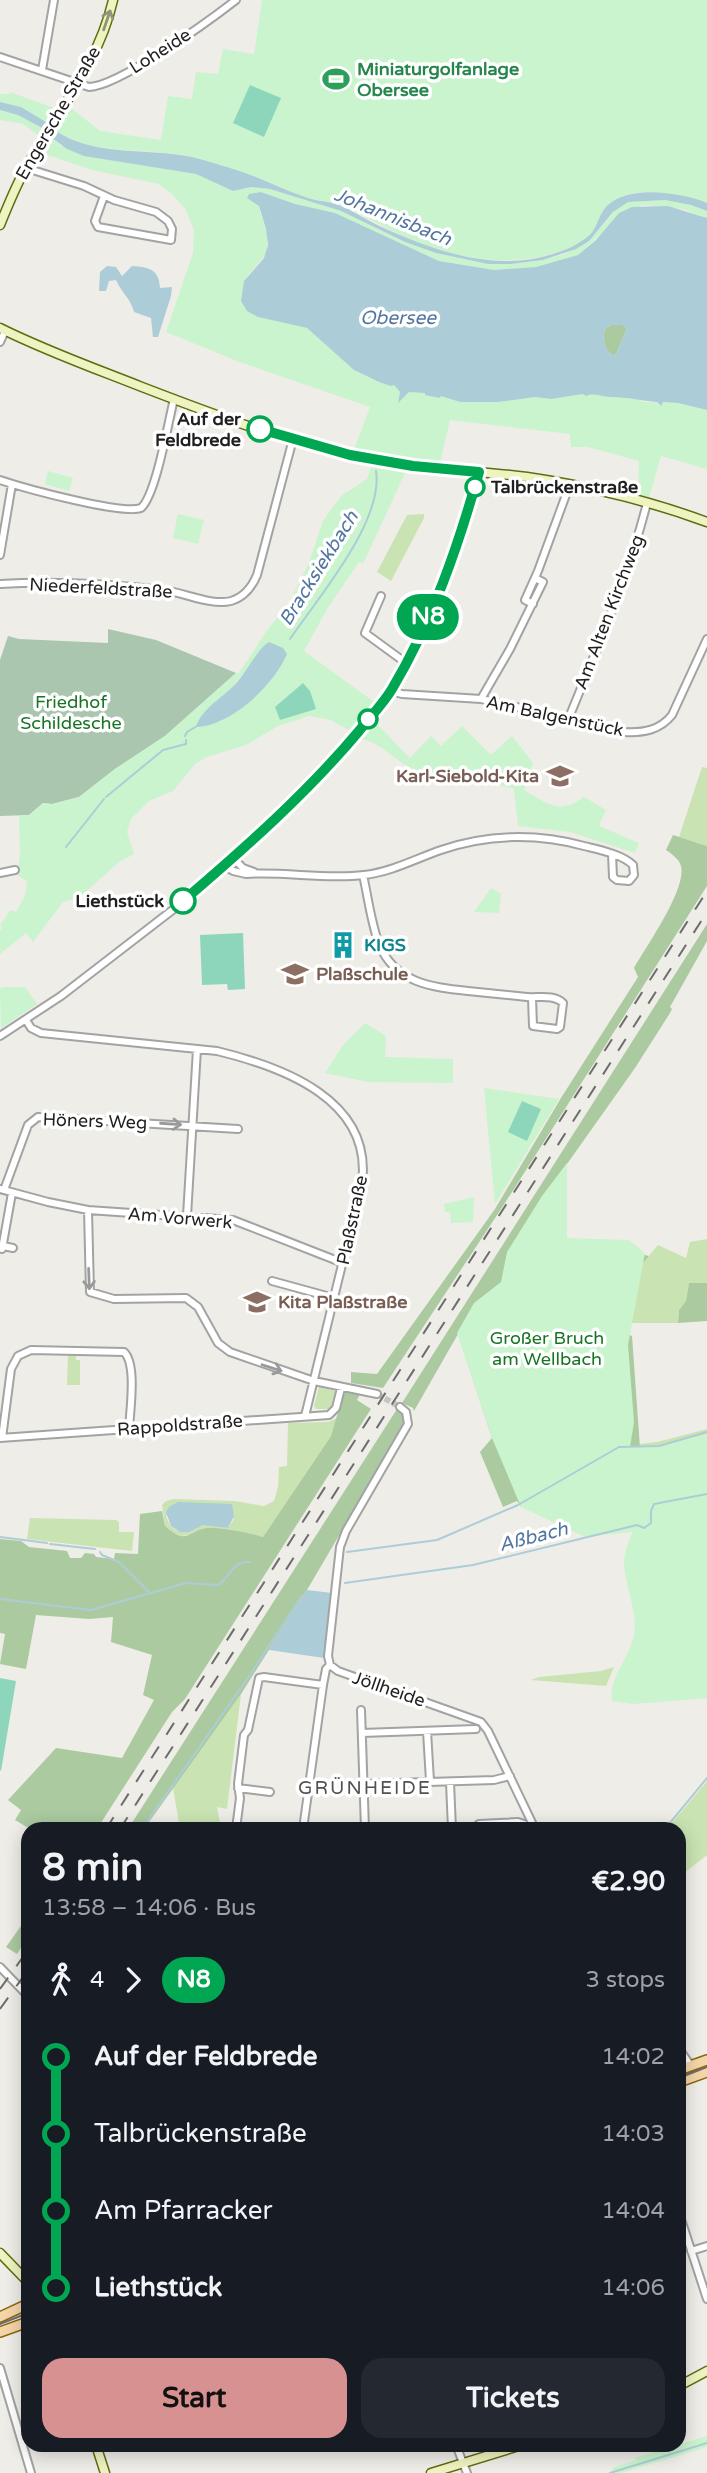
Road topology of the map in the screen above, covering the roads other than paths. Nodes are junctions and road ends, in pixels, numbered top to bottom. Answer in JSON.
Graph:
{"nodes":[{"id":1,"x":54,"y":0,"type":"edge"},
{"id":2,"x":113,"y":0,"type":"edge"},
{"id":3,"x":236,"y":0,"type":"edge"},
{"id":4,"x":0,"y":57,"type":"edge"},
{"id":5,"x":42,"y":70,"type":"junction"},
{"id":6,"x":78,"y":84,"type":"junction"},
{"id":7,"x":26,"y":168,"type":"junction"},
{"id":8,"x":104,"y":196,"type":"junction"},
{"id":9,"x":0,"y":225,"type":"edge"},
{"id":10,"x":2,"y":329,"type":"edge"},
{"id":11,"x":0,"y":342,"type":"edge"},
{"id":12,"x":174,"y":399,"type":"junction"},
{"id":13,"x":293,"y":439,"type":"junction"},
{"id":14,"x":479,"y":472,"type":"junction"},
{"id":15,"x":0,"y":480,"type":"edge"},
{"id":16,"x":12,"y":484,"type":"junction"},
{"id":17,"x":570,"y":484,"type":"junction"},
{"id":18,"x":647,"y":503,"type":"junction"},
{"id":19,"x":707,"y":522,"type":"edge"},
{"id":20,"x":0,"y":555,"type":"edge"},
{"id":21,"x":0,"y":584,"type":"edge"},
{"id":22,"x":381,"y":596,"type":"dead end"},
{"id":23,"x":707,"y":639,"type":"edge"},
{"id":24,"x":406,"y":663,"type":"junction"},
{"id":25,"x":391,"y":691,"type":"junction"},
{"id":26,"x":481,"y":699,"type":"junction"},
{"id":27,"x":568,"y":720,"type":"junction"},
{"id":28,"x":612,"y":854,"type":"junction"},
{"id":29,"x":233,"y":858,"type":"junction"},
{"id":30,"x":224,"y":866,"type":"junction"},
{"id":31,"x":15,"y":870,"type":"dead end"},
{"id":32,"x":0,"y":873,"type":"edge"},
{"id":33,"x":256,"y":873,"type":"junction"},
{"id":34,"x":363,"y":875,"type":"junction"},
{"id":35,"x":532,"y":998,"type":"junction"},
{"id":36,"x":26,"y":1020,"type":"junction"},
{"id":37,"x":0,"y":1036,"type":"edge"},
{"id":38,"x":197,"y":1049,"type":"junction"},
{"id":39,"x":193,"y":1126,"type":"junction"},
{"id":40,"x":238,"y":1129,"type":"dead end"},
{"id":41,"x":5,"y":1191,"type":"edge"},
{"id":42,"x":88,"y":1210,"type":"junction"},
{"id":43,"x":187,"y":1216,"type":"junction"},
{"id":44,"x":13,"y":1248,"type":"dead end"},
{"id":45,"x":343,"y":1263,"type":"junction"},
{"id":46,"x":272,"y":1280,"type":"dead end"},
{"id":47,"x":334,"y":1298,"type":"junction"},
{"id":48,"x":314,"y":1381,"type":"junction"},
{"id":49,"x":341,"y":1388,"type":"junction"},
{"id":50,"x":377,"y":1394,"type":"tunnel mouth"},
{"id":51,"x":400,"y":1407,"type":"dead end"},
{"id":52,"x":305,"y":1416,"type":"junction"},
{"id":53,"x":129,"y":1429,"type":"junction"},
{"id":54,"x":1,"y":1438,"type":"edge"},
{"id":55,"x":330,"y":1665,"type":"junction"},
{"id":56,"x":323,"y":1685,"type":"junction"},
{"id":57,"x":361,"y":1710,"type":"dead end"},
{"id":58,"x":476,"y":1729,"type":"dead end"},
{"id":59,"x":427,"y":1731,"type":"junction"},
{"id":60,"x":362,"y":1733,"type":"junction"},
{"id":61,"x":510,"y":1776,"type":"junction"},
{"id":62,"x":430,"y":1781,"type":"junction"},
{"id":63,"x":450,"y":1782,"type":"junction"},
{"id":64,"x":363,"y":1784,"type":"junction"},
{"id":65,"x":238,"y":1788,"type":"junction"},
{"id":66,"x":270,"y":1792,"type":"dead end"},
{"id":67,"x":237,"y":1822,"type":"edge"},
{"id":68,"x":304,"y":1822,"type":"edge"},
{"id":69,"x":365,"y":1822,"type":"edge"},
{"id":70,"x":452,"y":1822,"type":"edge"},
{"id":71,"x":527,"y":1822,"type":"edge"},
{"id":72,"x":0,"y":1967,"type":"edge"},
{"id":73,"x":21,"y":1989,"type":"edge"},
{"id":74,"x":686,"y":2059,"type":"edge"},
{"id":75,"x":707,"y":2060,"type":"edge"},
{"id":76,"x":691,"y":2066,"type":"junction"},
{"id":77,"x":686,"y":2068,"type":"edge"},
{"id":78,"x":707,"y":2072,"type":"edge"},
{"id":79,"x":686,"y":2080,"type":"edge"},
{"id":80,"x":686,"y":2236,"type":"edge"},
{"id":81,"x":707,"y":2246,"type":"edge"},
{"id":82,"x":691,"y":2252,"type":"junction"},
{"id":83,"x":0,"y":2253,"type":"edge"},
{"id":84,"x":21,"y":2275,"type":"edge"},
{"id":85,"x":707,"y":2299,"type":"edge"},
{"id":86,"x":21,"y":2307,"type":"edge"},
{"id":87,"x":0,"y":2316,"type":"edge"},
{"id":88,"x":21,"y":2324,"type":"edge"},
{"id":89,"x":0,"y":2332,"type":"edge"},
{"id":90,"x":0,"y":2368,"type":"edge"},
{"id":91,"x":707,"y":2371,"type":"edge"},
{"id":92,"x":695,"y":2379,"type":"junction"},
{"id":93,"x":707,"y":2379,"type":"edge"},
{"id":94,"x":686,"y":2383,"type":"edge"},
{"id":95,"x":21,"y":2439,"type":"edge"},
{"id":96,"x":25,"y":2452,"type":"edge"},
{"id":97,"x":98,"y":2452,"type":"edge"},
{"id":98,"x":459,"y":2452,"type":"edge"},
{"id":99,"x":499,"y":2452,"type":"edge"},
{"id":100,"x":463,"y":2463,"type":"junction"},
{"id":101,"x":31,"y":2473,"type":"edge"},
{"id":102,"x":105,"y":2473,"type":"edge"},
{"id":103,"x":431,"y":2473,"type":"edge"},
{"id":104,"x":467,"y":2473,"type":"edge"}],
"edges":[{"from":1,"to":5,"type":"street"},
{"from":6,"to":2,"type":"main road","name":"Engersche Straße","one_way":true},
{"from":3,"to":6,"type":"street","name":"Loheide"},
{"from":4,"to":5,"type":"street"},
{"from":5,"to":6,"type":"street"},
{"from":6,"to":7,"type":"main road","name":"Engersche Straße"},
{"from":7,"to":8,"type":"street"},
{"from":7,"to":9,"type":"main road","name":"Engersche Straße"},
{"from":8,"to":8,"type":"street"},
{"from":10,"to":11,"type":"street"},
{"from":10,"to":12,"type":"main road"},
{"from":12,"to":13,"type":"main road"},
{"from":12,"to":16,"type":"street"},
{"from":13,"to":14,"type":"main road"},
{"from":13,"to":21,"type":"street","name":"Niederfeldstraße"},
{"from":14,"to":17,"type":"main road"},
{"from":14,"to":24,"type":"street"},
{"from":15,"to":16,"type":"street"},
{"from":16,"to":20,"type":"street"},
{"from":17,"to":18,"type":"main road"},
{"from":17,"to":26,"type":"street"},
{"from":18,"to":19,"type":"main road"},
{"from":18,"to":27,"type":"street","name":"Am Alten Kirchweg"},
{"from":22,"to":24,"type":"street"},
{"from":23,"to":27,"type":"street","name":"Am Balgenstück"},
{"from":24,"to":25,"type":"street"},
{"from":25,"to":26,"type":"street","name":"Am Balgenstück"},
{"from":25,"to":29,"type":"street"},
{"from":26,"to":27,"type":"street","name":"Am Balgenstück"},
{"from":28,"to":28,"type":"street"},
{"from":28,"to":34,"type":"street"},
{"from":29,"to":30,"type":"street"},
{"from":29,"to":33,"type":"street"},
{"from":30,"to":33,"type":"street"},
{"from":30,"to":36,"type":"street"},
{"from":31,"to":32,"type":"street"},
{"from":33,"to":34,"type":"street"},
{"from":34,"to":35,"type":"street"},
{"from":35,"to":35,"type":"street"},
{"from":36,"to":37,"type":"street"},
{"from":36,"to":38,"type":"street","name":"Plaßstraße"},
{"from":38,"to":39,"type":"street"},
{"from":38,"to":45,"type":"street","name":"Plaßstraße"},
{"from":39,"to":40,"type":"street","name":"Höners Weg"},
{"from":41,"to":39,"type":"street","name":"Höners Weg","one_way":true},
{"from":39,"to":43,"type":"street"},
{"from":41,"to":42,"type":"street","name":"Am Vorwerk"},
{"from":41,"to":44,"type":"street"},
{"from":42,"to":43,"type":"street","name":"Am Vorwerk"},
{"from":42,"to":48,"type":"street","one_way":true},
{"from":43,"to":45,"type":"street","name":"Am Vorwerk"},
{"from":45,"to":47,"type":"street","name":"Plaßstraße"},
{"from":46,"to":47,"type":"street"},
{"from":47,"to":48,"type":"street","name":"Plaßstraße"},
{"from":48,"to":49,"type":"street"},
{"from":48,"to":52,"type":"street","name":"Plaßstraße"},
{"from":49,"to":50,"type":"street"},
{"from":49,"to":52,"type":"street","name":"Rappoldstraße"},
{"from":51,"to":55,"type":"street","name":"Jöllheide"},
{"from":52,"to":53,"type":"street","name":"Rappoldstraße"},
{"from":53,"to":54,"type":"street","name":"Rappoldstraße"},
{"from":53,"to":54,"type":"street"},
{"from":55,"to":56,"type":"street"},
{"from":55,"to":61,"type":"street","name":"Jöllheide"},
{"from":56,"to":65,"type":"street"},
{"from":56,"to":68,"type":"street"},
{"from":57,"to":60,"type":"street"},
{"from":58,"to":59,"type":"street"},
{"from":59,"to":60,"type":"street"},
{"from":59,"to":62,"type":"street"},
{"from":60,"to":64,"type":"street"},
{"from":61,"to":63,"type":"street"},
{"from":61,"to":71,"type":"street","name":"Jöllheide"},
{"from":62,"to":63,"type":"street"},
{"from":62,"to":64,"type":"street"},
{"from":63,"to":70,"type":"street"},
{"from":64,"to":69,"type":"street"},
{"from":65,"to":66,"type":"street"},
{"from":65,"to":67,"type":"street"},
{"from":72,"to":73,"type":"street"},
{"from":74,"to":76,"type":"street"},
{"from":75,"to":76,"type":"main road"},
{"from":76,"to":77,"type":"main road"},
{"from":78,"to":79,"type":"main road"},
{"from":80,"to":82,"type":"street"},
{"from":81,"to":82,"type":"street"},
{"from":82,"to":85,"type":"street"},
{"from":83,"to":84,"type":"main road"},
{"from":86,"to":87,"type":"main road"},
{"from":88,"to":89,"type":"main road"},
{"from":90,"to":95,"type":"street"},
{"from":91,"to":92,"type":"main road"},
{"from":92,"to":93,"type":"main road"},
{"from":92,"to":94,"type":"main road"},
{"from":96,"to":101,"type":"street"},
{"from":97,"to":102,"type":"main road"},
{"from":98,"to":100,"type":"street"},
{"from":99,"to":100,"type":"main road"},
{"from":100,"to":103,"type":"main road"},
{"from":100,"to":104,"type":"street"}]}
